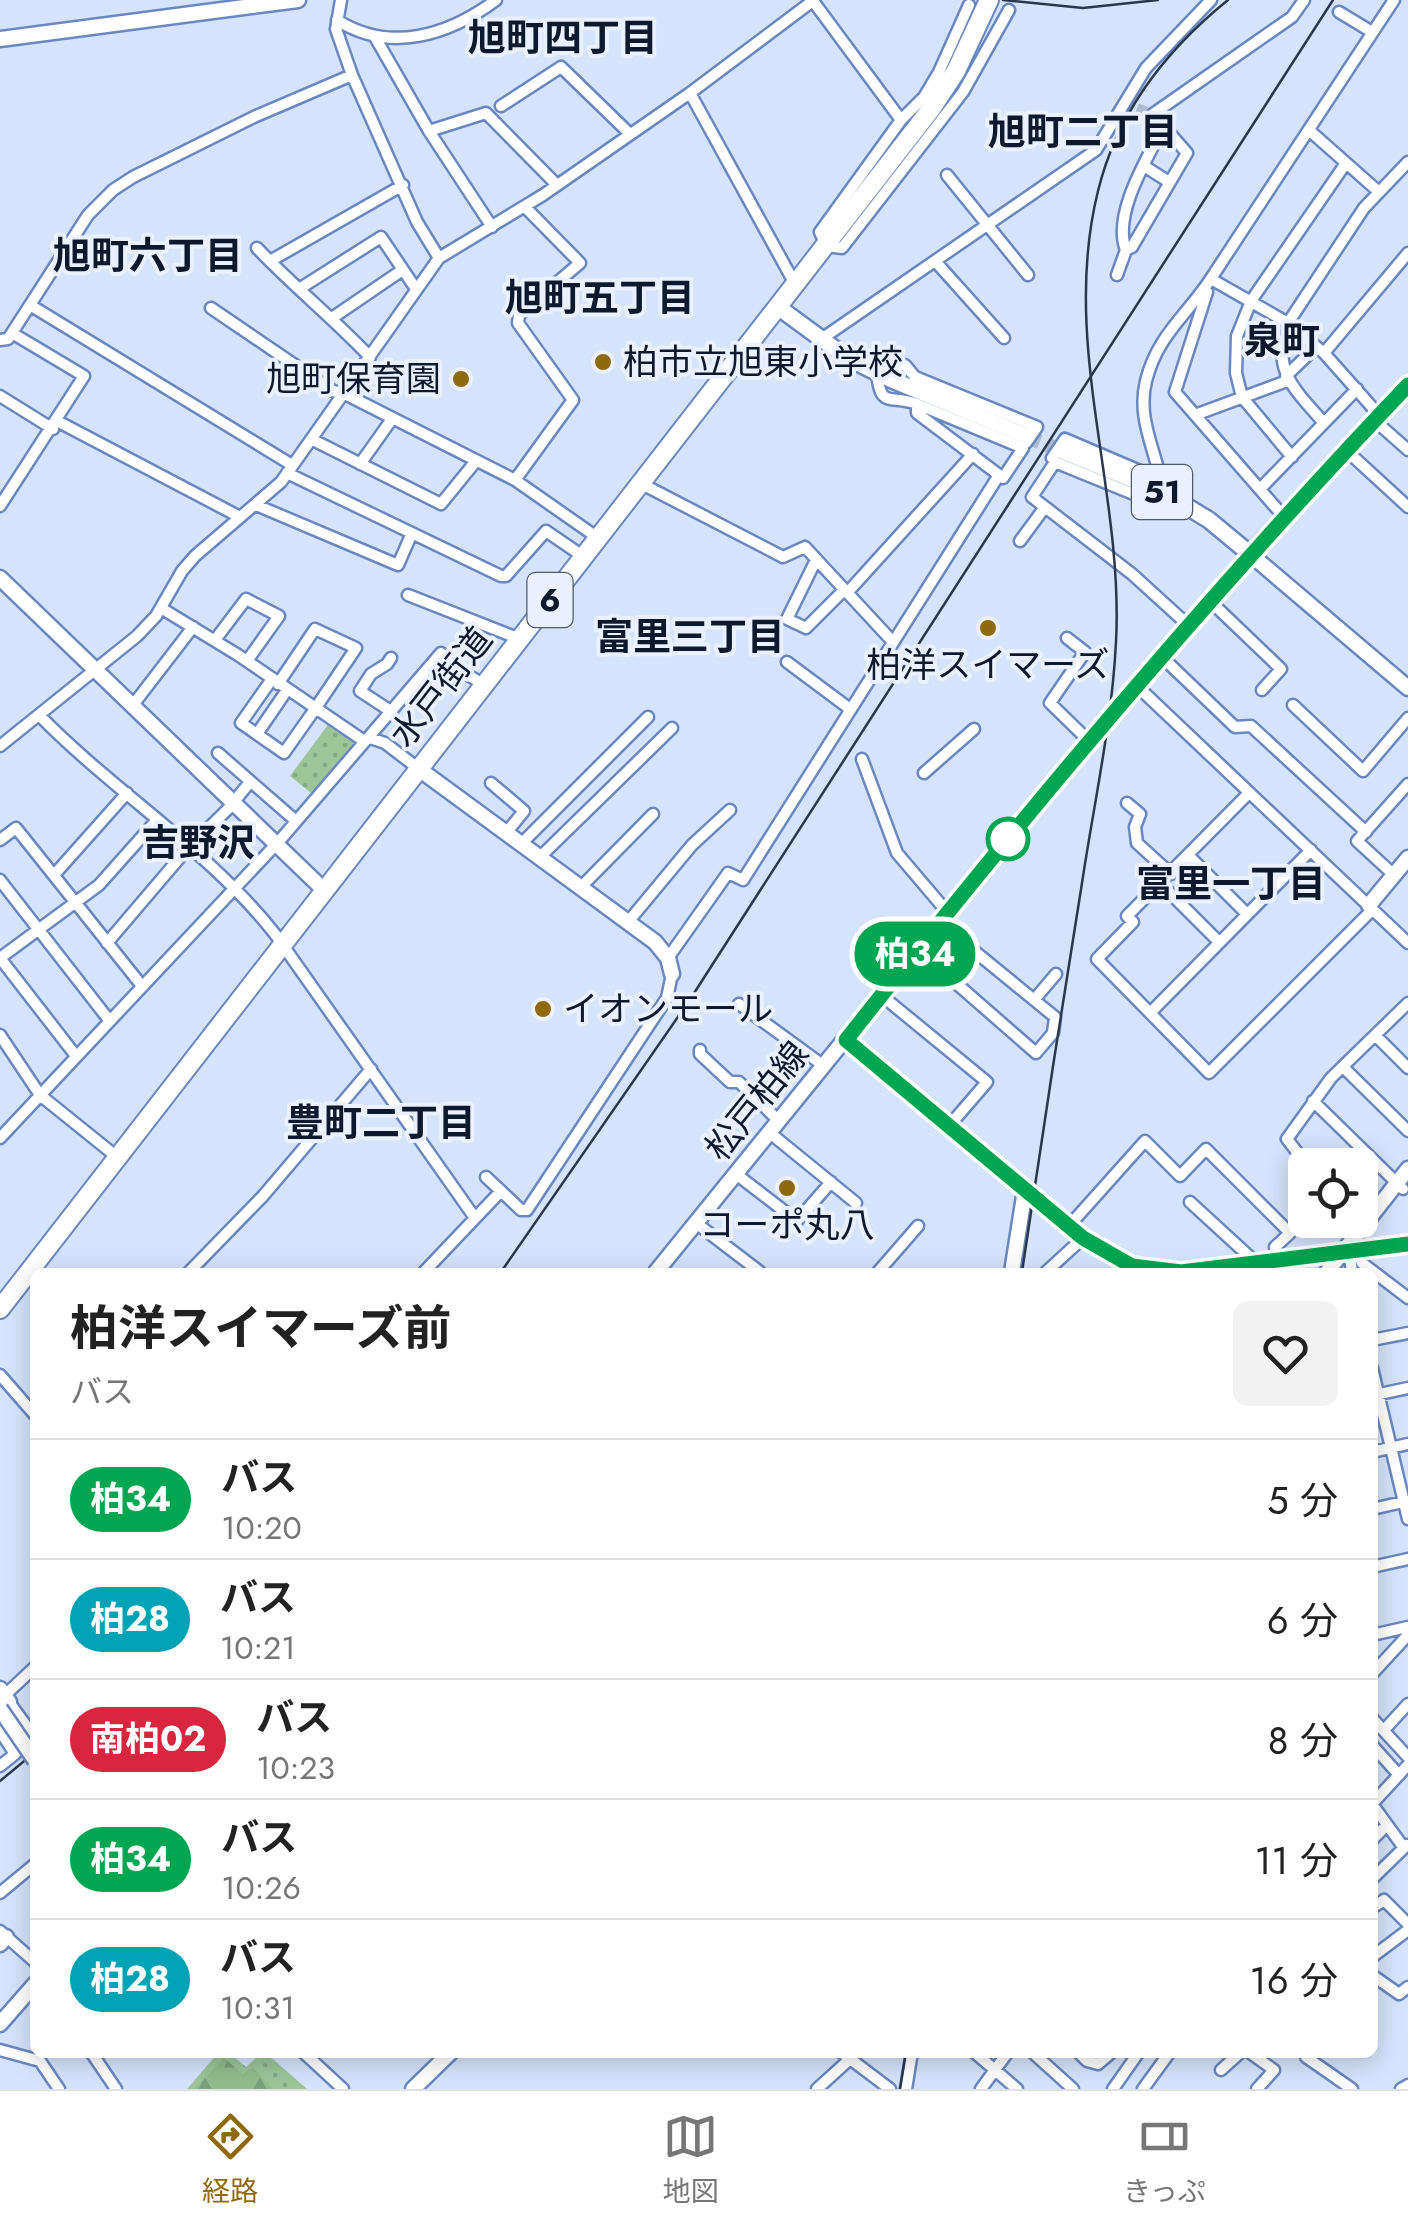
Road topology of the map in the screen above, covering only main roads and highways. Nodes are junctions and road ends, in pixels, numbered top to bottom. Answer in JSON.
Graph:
{"nodes":[{"id":1,"x":989,"y":1,"type":"edge"},
{"id":2,"x":778,"y":307,"type":"junction"},
{"id":3,"x":1408,"y":385,"type":"edge"},
{"id":4,"x":1024,"y":442,"type":"tunnel mouth"},
{"id":5,"x":1058,"y":457,"type":"tunnel mouth"},
{"id":6,"x":32,"y":1268,"type":"edge"},
{"id":7,"x":30,"y":1270,"type":"edge"},
{"id":8,"x":0,"y":1309,"type":"edge"}],
"edges":[{"from":1,"to":2,"type":"highway","name":"水戸街道","number":"6"},
{"from":2,"to":4,"type":"main road"},
{"from":2,"to":6,"type":"highway","name":"水戸街道","number":"6"},
{"from":3,"to":5,"type":"main road","number":"51"},
{"from":7,"to":8,"type":"highway","name":"水戸街道","number":"6"}]}
